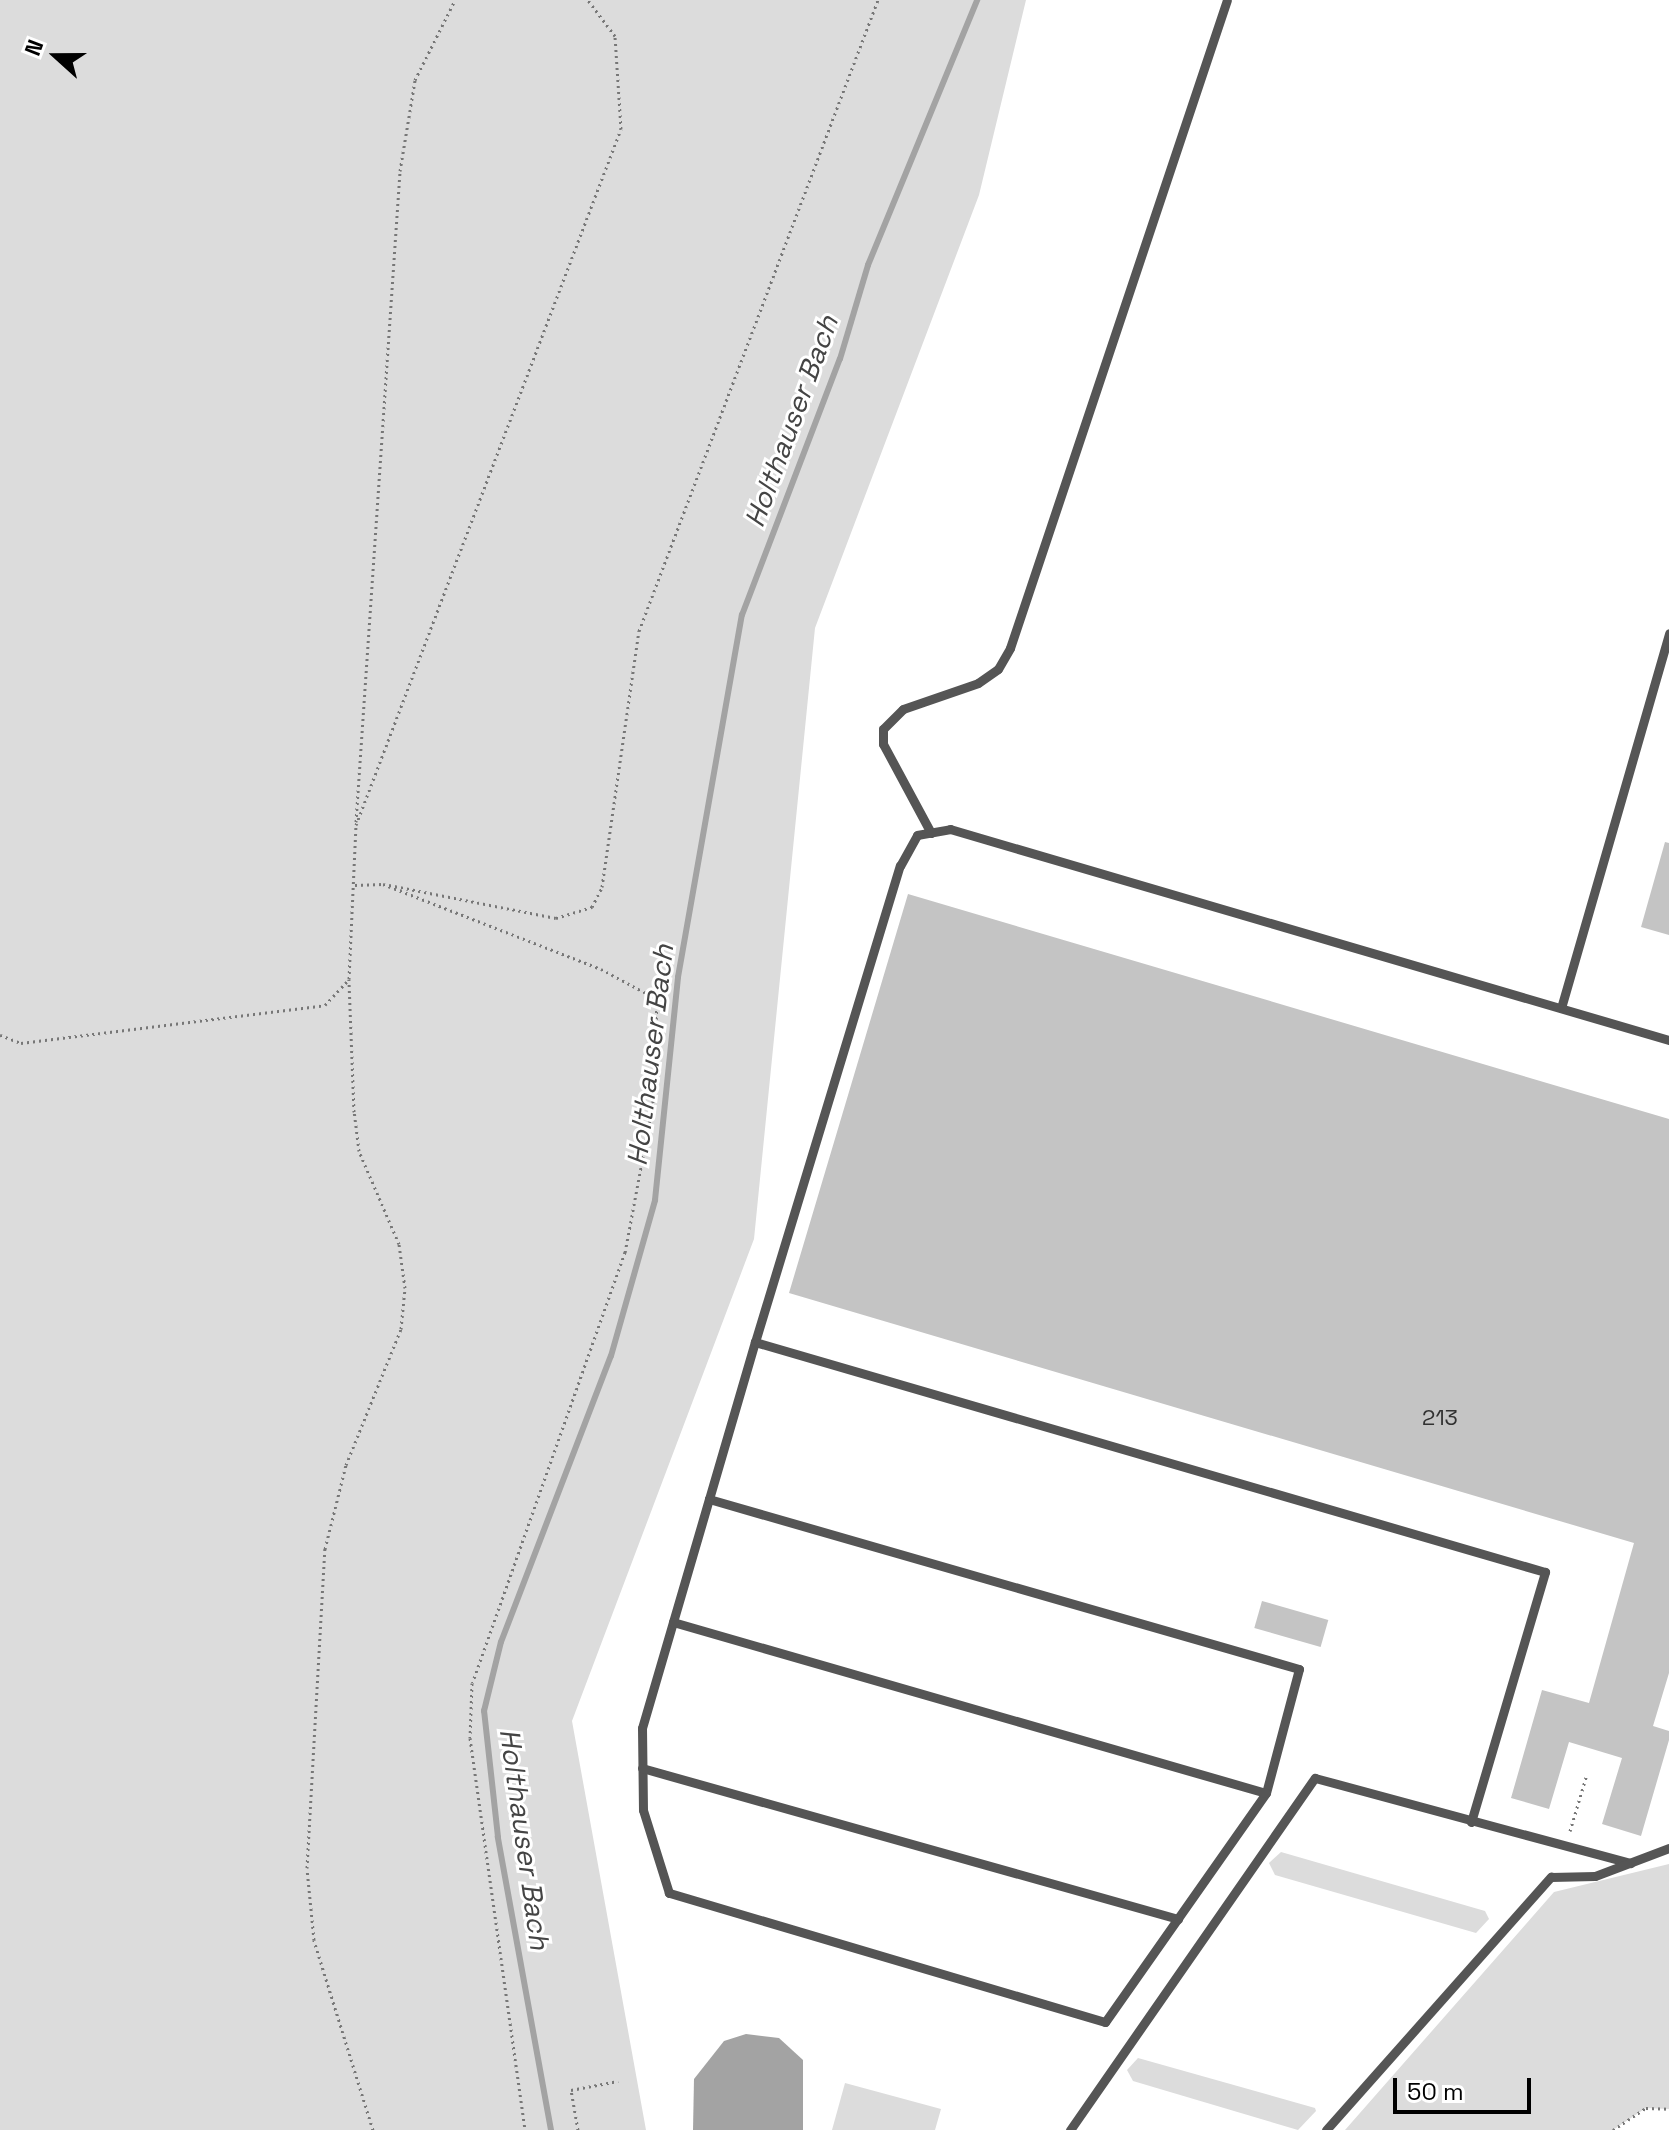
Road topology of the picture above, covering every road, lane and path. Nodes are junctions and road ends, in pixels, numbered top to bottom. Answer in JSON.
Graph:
{"nodes":[{"id":1,"x":455,"y":0,"type":"edge"},
{"id":2,"x":588,"y":0,"type":"edge"},
{"id":3,"x":878,"y":0,"type":"edge"},
{"id":4,"x":1227,"y":0,"type":"edge"},
{"id":5,"x":1669,"y":633,"type":"edge"},
{"id":6,"x":356,"y":825,"type":"junction"},
{"id":7,"x":931,"y":833,"type":"junction"},
{"id":8,"x":383,"y":884,"type":"junction"},
{"id":9,"x":355,"y":885,"type":"junction"},
{"id":10,"x":349,"y":979,"type":"junction"},
{"id":11,"x":1561,"y":1008,"type":"junction"},
{"id":12,"x":0,"y":1035,"type":"edge"},
{"id":13,"x":1669,"y":1040,"type":"edge"},
{"id":14,"x":755,"y":1342,"type":"junction"},
{"id":15,"x":709,"y":1499,"type":"junction"},
{"id":16,"x":673,"y":1622,"type":"junction"},
{"id":17,"x":642,"y":1768,"type":"junction"},
{"id":18,"x":1587,"y":1774,"type":"dead end"},
{"id":19,"x":1266,"y":1793,"type":"junction"},
{"id":20,"x":1471,"y":1822,"type":"junction"},
{"id":21,"x":1566,"y":1846,"type":"junction"},
{"id":22,"x":1669,"y":1848,"type":"edge"},
{"id":23,"x":1631,"y":1863,"type":"junction"},
{"id":24,"x":1178,"y":1919,"type":"junction"},
{"id":25,"x":618,"y":2081,"type":"dead end"},
{"id":26,"x":1669,"y":2109,"type":"edge"},
{"id":27,"x":373,"y":2130,"type":"edge"},
{"id":28,"x":525,"y":2130,"type":"edge"},
{"id":29,"x":578,"y":2130,"type":"edge"},
{"id":30,"x":1070,"y":2130,"type":"edge"},
{"id":31,"x":1326,"y":2130,"type":"edge"},
{"id":32,"x":1613,"y":2130,"type":"edge"}],
"edges":[{"from":1,"to":6,"type":"path"},
{"from":2,"to":6,"type":"path"},
{"from":3,"to":8,"type":"path"},
{"from":4,"to":7,"type":"lane"},
{"from":5,"to":11,"type":"lane"},
{"from":6,"to":9,"type":"path"},
{"from":7,"to":11,"type":"lane"},
{"from":7,"to":14,"type":"lane"},
{"from":8,"to":9,"type":"path"},
{"from":8,"to":28,"type":"path"},
{"from":9,"to":10,"type":"path"},
{"from":10,"to":12,"type":"path"},
{"from":10,"to":27,"type":"path"},
{"from":11,"to":13,"type":"lane"},
{"from":14,"to":15,"type":"lane"},
{"from":14,"to":20,"type":"lane"},
{"from":15,"to":16,"type":"lane"},
{"from":15,"to":19,"type":"lane"},
{"from":16,"to":17,"type":"lane"},
{"from":16,"to":19,"type":"lane"},
{"from":17,"to":24,"type":"lane"},
{"from":17,"to":24,"type":"lane"},
{"from":18,"to":21,"type":"path"},
{"from":19,"to":24,"type":"lane"},
{"from":20,"to":21,"type":"lane"},
{"from":20,"to":30,"type":"lane"},
{"from":21,"to":23,"type":"lane"},
{"from":22,"to":23,"type":"lane"},
{"from":23,"to":31,"type":"lane"},
{"from":25,"to":29,"type":"path"},
{"from":26,"to":32,"type":"path"}]}
